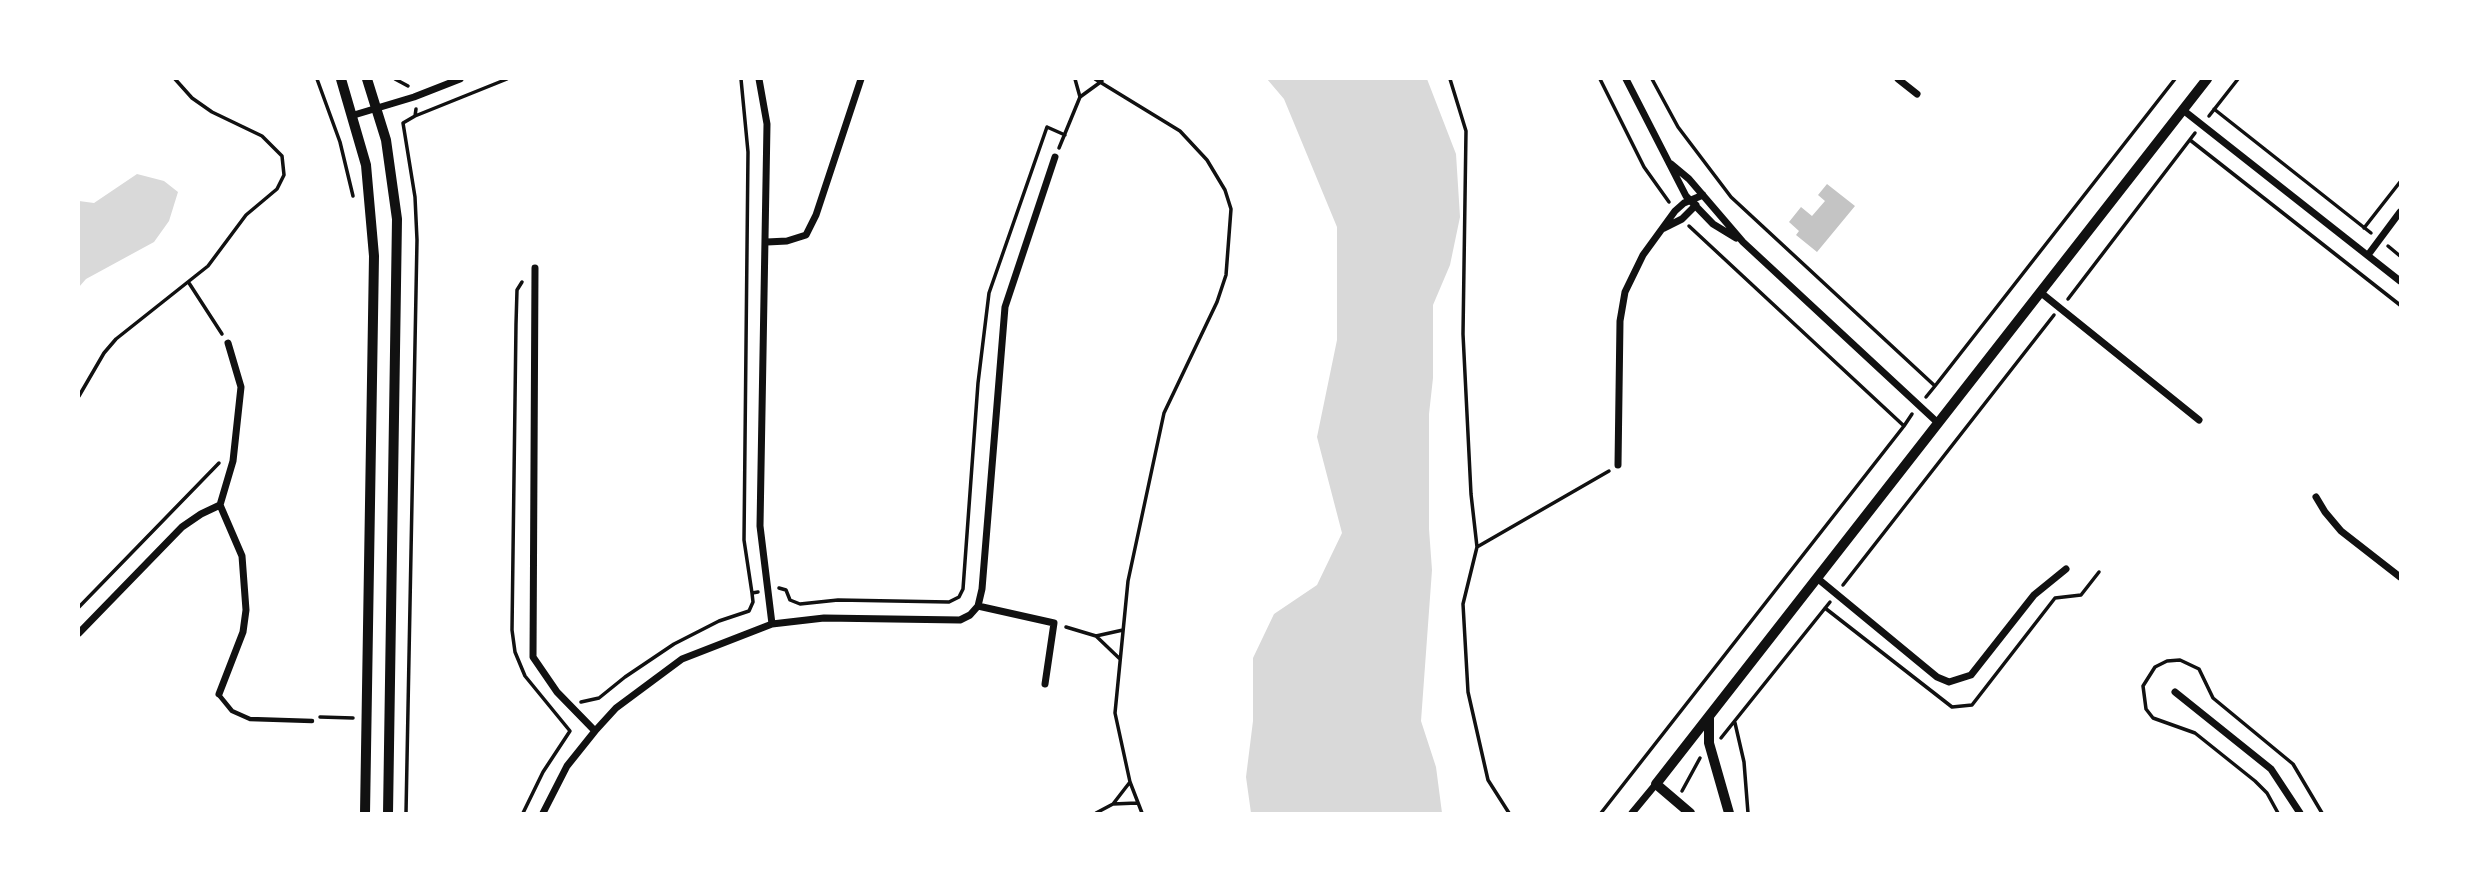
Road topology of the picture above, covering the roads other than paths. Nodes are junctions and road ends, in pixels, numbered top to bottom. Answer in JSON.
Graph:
{"nodes":[{"id":1,"x":341,"y":79,"type":"edge"},
{"id":2,"x":367,"y":79,"type":"edge"},
{"id":3,"x":460,"y":79,"type":"edge"},
{"id":4,"x":759,"y":79,"type":"edge"},
{"id":5,"x":861,"y":79,"type":"edge"},
{"id":6,"x":1626,"y":79,"type":"edge"},
{"id":7,"x":1898,"y":79,"type":"edge"},
{"id":8,"x":2207,"y":79,"type":"edge"},
{"id":9,"x":1917,"y":94,"type":"dead end"},
{"id":10,"x":377,"y":108,"type":"junction"},
{"id":11,"x":2183,"y":110,"type":"junction"},
{"id":12,"x":354,"y":115,"type":"junction"},
{"id":13,"x":1055,"y":157,"type":"road end"},
{"id":14,"x":1671,"y":164,"type":"junction"},
{"id":15,"x":1703,"y":195,"type":"junction"},
{"id":16,"x":1693,"y":203,"type":"junction"},
{"id":17,"x":2400,"y":212,"type":"edge"},
{"id":18,"x":767,"y":242,"type":"junction"},
{"id":19,"x":1742,"y":242,"type":"junction"},
{"id":20,"x":2368,"y":255,"type":"junction"},
{"id":21,"x":536,"y":268,"type":"dead end"},
{"id":22,"x":2400,"y":281,"type":"edge"},
{"id":23,"x":2040,"y":292,"type":"junction"},
{"id":24,"x":228,"y":343,"type":"road end"},
{"id":25,"x":2199,"y":420,"type":"dead end"},
{"id":26,"x":1938,"y":424,"type":"junction"},
{"id":27,"x":1618,"y":465,"type":"road end"},
{"id":28,"x":2316,"y":497,"type":"dead end"},
{"id":29,"x":220,"y":505,"type":"junction"},
{"id":30,"x":2066,"y":569,"type":"dead end"},
{"id":31,"x":2400,"y":577,"type":"edge"},
{"id":32,"x":1817,"y":578,"type":"junction"},
{"id":33,"x":978,"y":606,"type":"junction"},
{"id":34,"x":772,"y":624,"type":"junction"},
{"id":35,"x":79,"y":633,"type":"edge"},
{"id":36,"x":1045,"y":684,"type":"dead end"},
{"id":37,"x":2175,"y":692,"type":"dead end"},
{"id":38,"x":219,"y":694,"type":"joint"},
{"id":39,"x":1709,"y":716,"type":"junction"},
{"id":40,"x":312,"y":721,"type":"road end"},
{"id":41,"x":595,"y":731,"type":"junction"},
{"id":42,"x":1656,"y":784,"type":"junction"},
{"id":43,"x":365,"y":813,"type":"edge"},
{"id":44,"x":388,"y":813,"type":"edge"},
{"id":45,"x":543,"y":813,"type":"edge"},
{"id":46,"x":1632,"y":813,"type":"edge"},
{"id":47,"x":1690,"y":813,"type":"edge"},
{"id":48,"x":1729,"y":813,"type":"edge"},
{"id":49,"x":2300,"y":813,"type":"edge"}],
"edges":[{"from":1,"to":12,"type":"street"},
{"from":2,"to":10,"type":"street"},
{"from":3,"to":10,"type":"street"},
{"from":4,"to":18,"type":"street"},
{"from":5,"to":18,"type":"street"},
{"from":6,"to":14,"type":"street"},
{"from":7,"to":9,"type":"street"},
{"from":8,"to":11,"type":"street"},
{"from":10,"to":12,"type":"street"},
{"from":10,"to":44,"type":"street"},
{"from":11,"to":20,"type":"street"},
{"from":11,"to":23,"type":"street"},
{"from":12,"to":43,"type":"street"},
{"from":13,"to":33,"type":"street"},
{"from":14,"to":15,"type":"street"},
{"from":14,"to":16,"type":"street"},
{"from":15,"to":16,"type":"street"},
{"from":15,"to":19,"type":"street"},
{"from":16,"to":19,"type":"street"},
{"from":16,"to":27,"type":"street"},
{"from":17,"to":20,"type":"street"},
{"from":18,"to":34,"type":"street"},
{"from":19,"to":26,"type":"street"},
{"from":20,"to":22,"type":"street"},
{"from":21,"to":41,"type":"street"},
{"from":23,"to":25,"type":"street"},
{"from":23,"to":26,"type":"street"},
{"from":24,"to":29,"type":"street"},
{"from":26,"to":32,"type":"street"},
{"from":28,"to":31,"type":"street"},
{"from":29,"to":35,"type":"street"},
{"from":29,"to":38,"type":"street"},
{"from":30,"to":32,"type":"street"},
{"from":32,"to":39,"type":"street"},
{"from":33,"to":34,"type":"street"},
{"from":33,"to":36,"type":"street"},
{"from":34,"to":41,"type":"street"},
{"from":37,"to":49,"type":"street"},
{"from":38,"to":40,"type":"lane"},
{"from":39,"to":42,"type":"street"},
{"from":39,"to":48,"type":"street"},
{"from":41,"to":45,"type":"street"},
{"from":42,"to":46,"type":"street"},
{"from":42,"to":47,"type":"street"}]}
